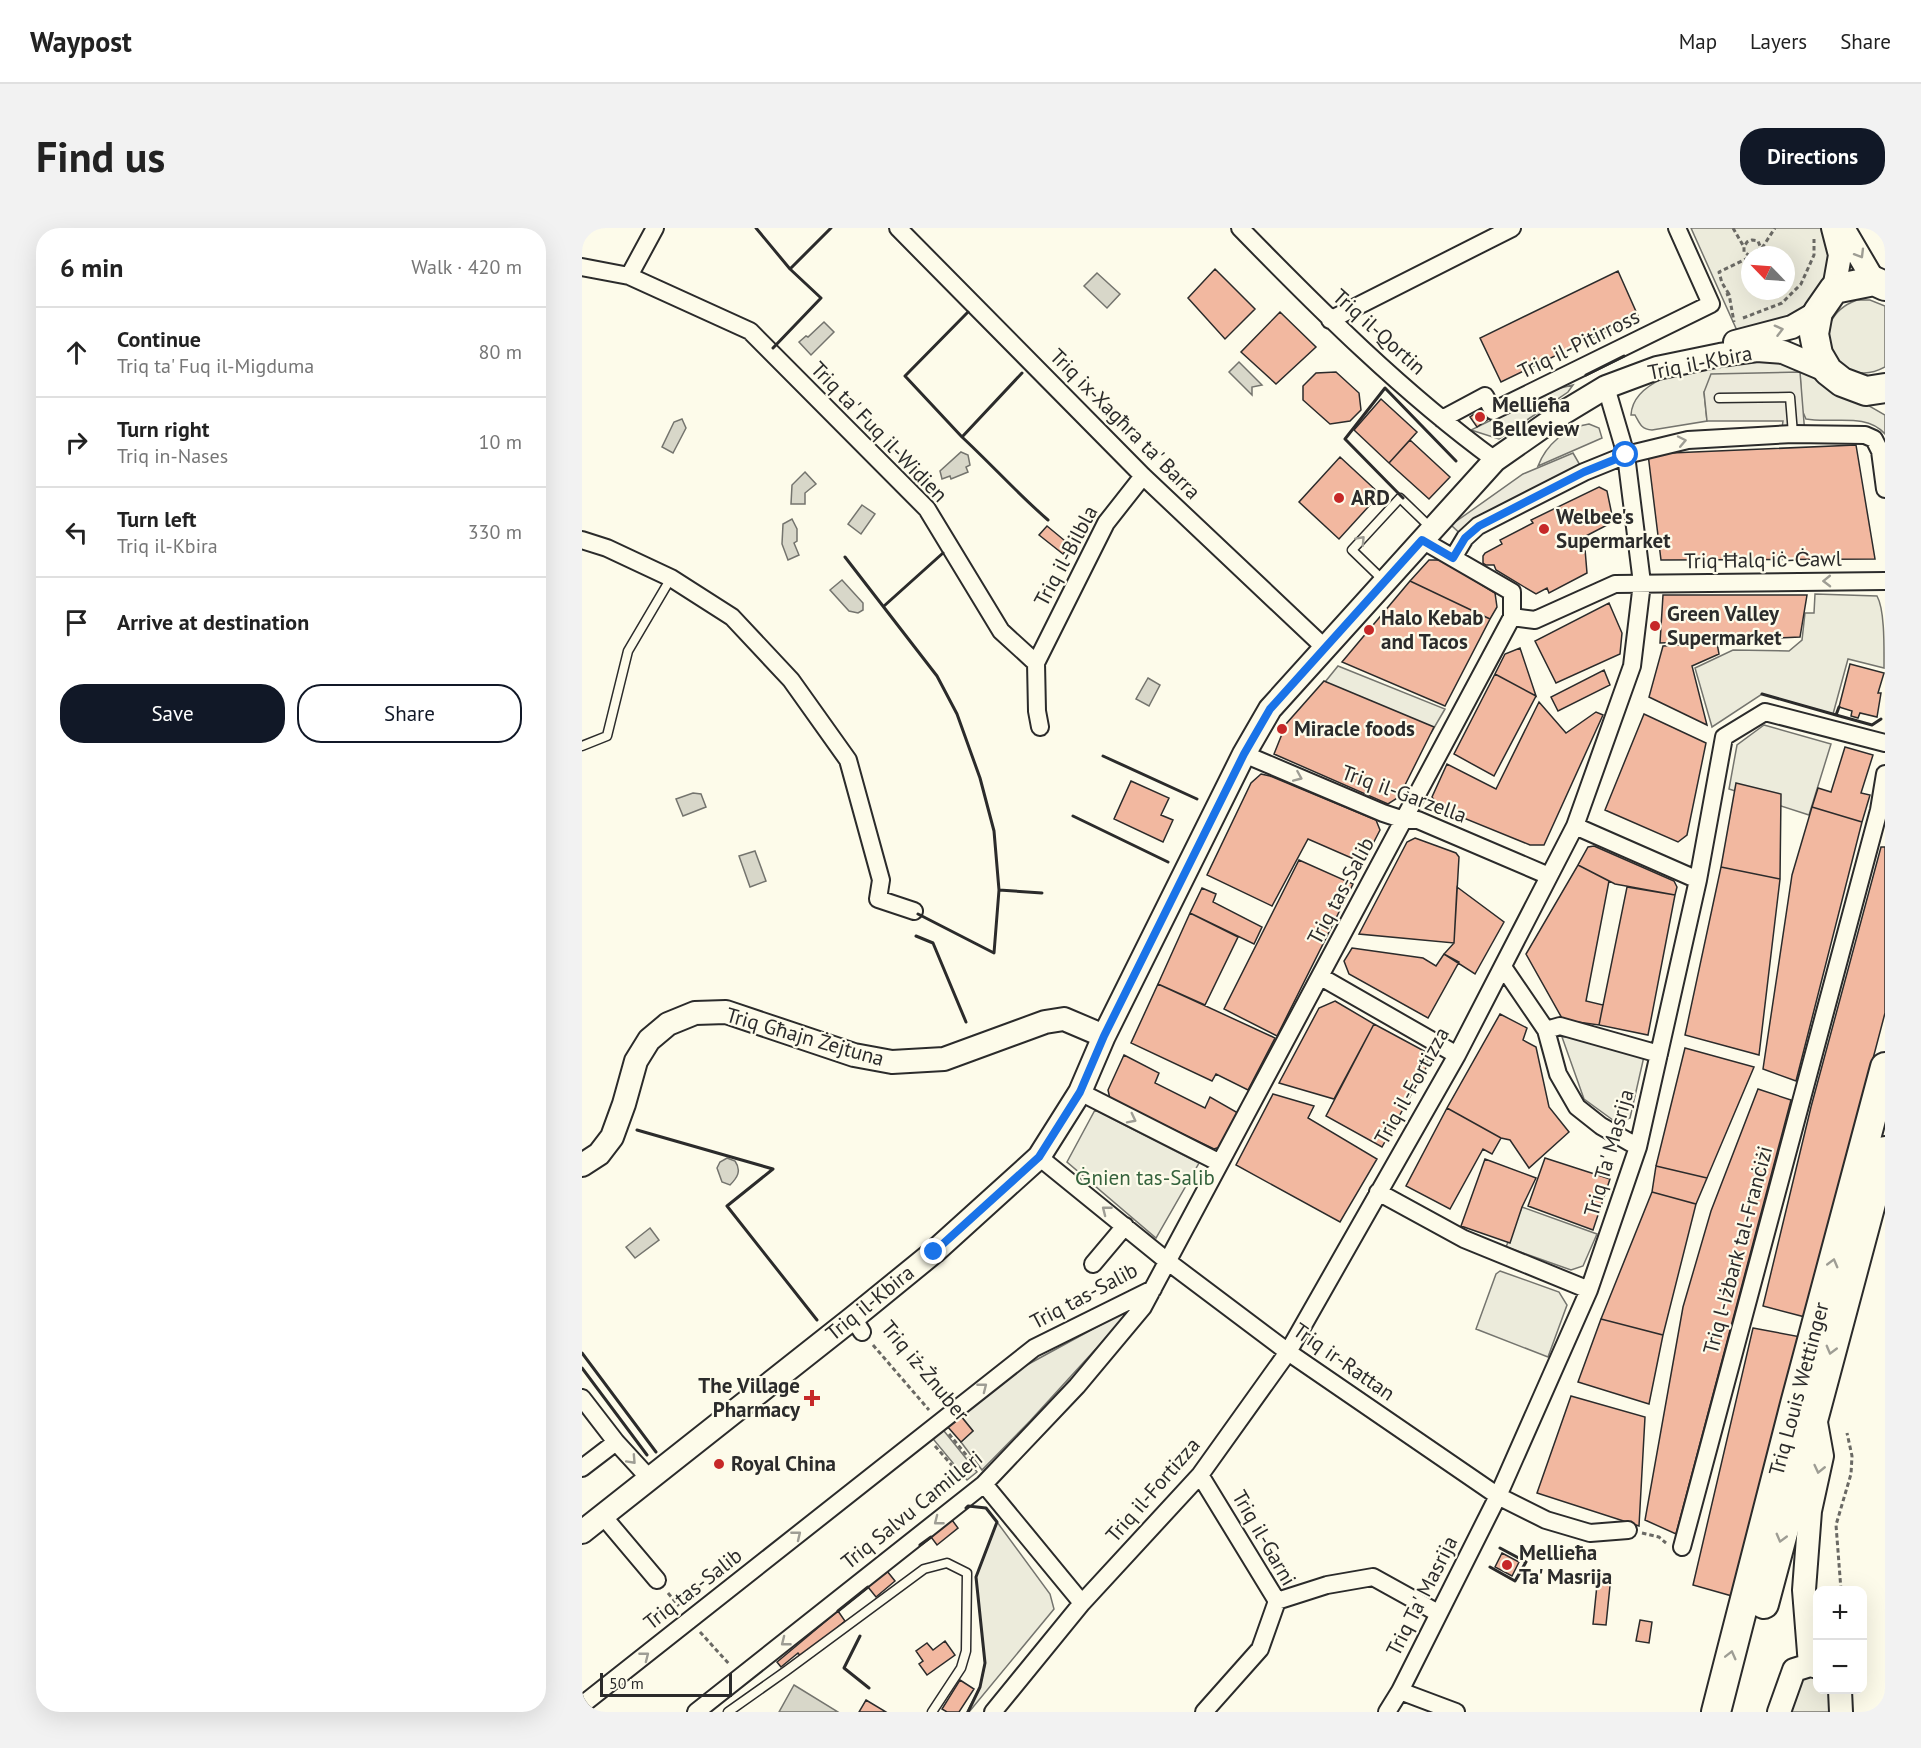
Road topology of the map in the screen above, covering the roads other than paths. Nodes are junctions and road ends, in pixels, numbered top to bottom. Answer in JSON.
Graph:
{"nodes":[{"id":1,"x":655,"y":228,"type":"edge"},
{"id":2,"x":898,"y":228,"type":"edge"},
{"id":3,"x":1240,"y":228,"type":"edge"},
{"id":4,"x":1512,"y":228,"type":"edge"},
{"id":5,"x":1677,"y":228,"type":"edge"},
{"id":6,"x":1844,"y":228,"type":"edge"},
{"id":7,"x":1823,"y":232,"type":"edge"},
{"id":8,"x":582,"y":267,"type":"edge"},
{"id":9,"x":629,"y":276,"type":"junction"},
{"id":10,"x":1880,"y":283,"type":"edge"},
{"id":11,"x":1834,"y":289,"type":"junction"},
{"id":12,"x":1818,"y":312,"type":"junction"},
{"id":13,"x":1329,"y":320,"type":"junction"},
{"id":14,"x":1828,"y":371,"type":"junction"},
{"id":15,"x":1606,"y":387,"type":"junction"},
{"id":16,"x":1879,"y":394,"type":"edge"},
{"id":17,"x":1719,"y":398,"type":"dead end"},
{"id":18,"x":1442,"y":419,"type":"junction"},
{"id":19,"x":1793,"y":434,"type":"junction"},
{"id":20,"x":1626,"y":455,"type":"junction"},
{"id":21,"x":1495,"y":460,"type":"junction"},
{"id":22,"x":1143,"y":476,"type":"junction"},
{"id":23,"x":1885,"y":489,"type":"edge"},
{"id":24,"x":1427,"y":535,"type":"junction"},
{"id":25,"x":582,"y":540,"type":"edge"},
{"id":26,"x":1453,"y":558,"type":"junction"},
{"id":27,"x":671,"y":578,"type":"junction"},
{"id":28,"x":1384,"y":581,"type":"junction"},
{"id":29,"x":1885,"y":581,"type":"edge"},
{"id":30,"x":1642,"y":583,"type":"junction"},
{"id":31,"x":1512,"y":617,"type":"junction"},
{"id":32,"x":1324,"y":647,"type":"junction"},
{"id":33,"x":1036,"y":663,"type":"junction"},
{"id":34,"x":1040,"y":727,"type":"dead end"},
{"id":35,"x":1885,"y":743,"type":"edge"},
{"id":36,"x":582,"y":746,"type":"edge"},
{"id":37,"x":1244,"y":754,"type":"junction"},
{"id":38,"x":1885,"y":774,"type":"edge"},
{"id":39,"x":1404,"y":820,"type":"junction"},
{"id":40,"x":1575,"y":826,"type":"junction"},
{"id":41,"x":1549,"y":876,"type":"junction"},
{"id":42,"x":1698,"y":880,"type":"junction"},
{"id":43,"x":914,"y":911,"type":"dead end"},
{"id":44,"x":1503,"y":967,"type":"junction"},
{"id":45,"x":1321,"y":977,"type":"junction"},
{"id":46,"x":1546,"y":1030,"type":"junction"},
{"id":47,"x":1104,"y":1036,"type":"junction"},
{"id":48,"x":1659,"y":1054,"type":"junction"},
{"id":49,"x":1457,"y":1055,"type":"junction"},
{"id":50,"x":1885,"y":1067,"type":"edge"},
{"id":51,"x":1080,"y":1092,"type":"junction"},
{"id":52,"x":1638,"y":1147,"type":"junction"},
{"id":53,"x":1885,"y":1151,"type":"edge"},
{"id":54,"x":1039,"y":1157,"type":"junction"},
{"id":55,"x":1220,"y":1163,"type":"junction"},
{"id":56,"x":582,"y":1165,"type":"edge"},
{"id":57,"x":1378,"y":1192,"type":"junction"},
{"id":58,"x":1125,"y":1226,"type":"junction"},
{"id":59,"x":1167,"y":1261,"type":"junction"},
{"id":60,"x":1093,"y":1264,"type":"dead end"},
{"id":61,"x":1153,"y":1289,"type":"junction"},
{"id":62,"x":1589,"y":1290,"type":"junction"},
{"id":63,"x":1288,"y":1352,"type":"junction"},
{"id":64,"x":582,"y":1398,"type":"edge"},
{"id":65,"x":1814,"y":1412,"type":"junction"},
{"id":66,"x":616,"y":1442,"type":"junction"},
{"id":67,"x":582,"y":1468,"type":"edge"},
{"id":68,"x":1200,"y":1474,"type":"junction"},
{"id":69,"x":649,"y":1478,"type":"junction"},
{"id":70,"x":982,"y":1486,"type":"junction"},
{"id":71,"x":1498,"y":1496,"type":"junction"},
{"id":72,"x":603,"y":1516,"type":"junction"},
{"id":73,"x":1628,"y":1530,"type":"road end"},
{"id":74,"x":582,"y":1532,"type":"edge"},
{"id":75,"x":1682,"y":1547,"type":"road end"},
{"id":76,"x":657,"y":1580,"type":"road end"},
{"id":77,"x":1277,"y":1601,"type":"junction"},
{"id":78,"x":1082,"y":1603,"type":"junction"},
{"id":79,"x":1438,"y":1613,"type":"junction"},
{"id":80,"x":1813,"y":1658,"type":"edge"},
{"id":81,"x":1813,"y":1666,"type":"edge"},
{"id":82,"x":1400,"y":1691,"type":"junction"},
{"id":83,"x":1840,"y":1694,"type":"edge"},
{"id":84,"x":582,"y":1706,"type":"edge"},
{"id":85,"x":585,"y":1712,"type":"edge"},
{"id":86,"x":696,"y":1712,"type":"edge"},
{"id":87,"x":728,"y":1712,"type":"edge"},
{"id":88,"x":932,"y":1712,"type":"edge"},
{"id":89,"x":993,"y":1712,"type":"edge"},
{"id":90,"x":1204,"y":1712,"type":"edge"},
{"id":91,"x":1387,"y":1712,"type":"edge"},
{"id":92,"x":1456,"y":1712,"type":"edge"},
{"id":93,"x":1716,"y":1712,"type":"edge"},
{"id":94,"x":1736,"y":1712,"type":"edge"},
{"id":95,"x":1779,"y":1712,"type":"edge"},
{"id":96,"x":1841,"y":1712,"type":"edge"}],
"edges":[{"from":1,"to":9,"type":"street"},
{"from":2,"to":22,"type":"street","name":"Triq ix-Xagħra ta' Barra"},
{"from":3,"to":13,"type":"street","name":"Triq il-Qortin"},
{"from":4,"to":13,"type":"street"},
{"from":5,"to":18,"type":"street","name":"Triq il-Pitirross"},
{"from":6,"to":10,"type":"main road","one_way":true},
{"from":7,"to":11,"type":"main road"},
{"from":8,"to":9,"type":"street","name":"Triq ta' Fuq il-Widien"},
{"from":9,"to":33,"type":"street","name":"Triq ta' Fuq il-Widien"},
{"from":10,"to":11,"type":"highway"},
{"from":11,"to":12,"type":"highway"},
{"from":12,"to":14,"type":"highway"},
{"from":15,"to":12,"type":"main road","name":"Triq il-Kbira","one_way":true},
{"from":13,"to":18,"type":"street","name":"Triq il-Qortin"},
{"from":14,"to":15,"type":"main road","name":"Triq il-Kbira"},
{"from":14,"to":16,"type":"highway"},
{"from":15,"to":20,"type":"street","name":"Triq il-Fortizza"},
{"from":15,"to":21,"type":"main road","name":"Triq il-Kbira"},
{"from":17,"to":19,"type":"lane"},
{"from":18,"to":21,"type":"street","name":"Triq il-Qortin"},
{"from":20,"to":19,"type":"street","one_way":true},
{"from":19,"to":23,"type":"street"},
{"from":20,"to":26,"type":"street"},
{"from":20,"to":30,"type":"street","name":"Triq il-Fortizza"},
{"from":21,"to":24,"type":"main road","name":"Triq il-Kbira"},
{"from":22,"to":32,"type":"street","name":"Triq ix-Xagħra ta' Barra"},
{"from":22,"to":33,"type":"street","name":"Triq il-Bilbla"},
{"from":24,"to":26,"type":"street"},
{"from":24,"to":28,"type":"main road","name":"Triq il-Kbira"},
{"from":28,"to":24,"type":"lane","one_way":true},
{"from":25,"to":27,"type":"street"},
{"from":26,"to":31,"type":"street"},
{"from":27,"to":36,"type":"lane"},
{"from":27,"to":43,"type":"street"},
{"from":28,"to":32,"type":"main road","name":"Triq il-Kbira"},
{"from":29,"to":30,"type":"street","name":"Triq Ħalq iċ-Ċawl","one_way":true},
{"from":30,"to":31,"type":"street","name":"Triq Ħalq iċ-Ċawl"},
{"from":30,"to":40,"type":"street","name":"Triq il-Fortizza"},
{"from":31,"to":39,"type":"street","name":"Triq tas-Salib"},
{"from":32,"to":37,"type":"main road","name":"Triq il-Kbira"},
{"from":33,"to":34,"type":"street"},
{"from":35,"to":42,"type":"street","name":"Triq Ta' Masrija"},
{"from":37,"to":39,"type":"street","name":"Triq il-Garzella","one_way":true},
{"from":37,"to":47,"type":"main road","name":"Triq il-Kbira"},
{"from":38,"to":75,"type":"street","name":"Triq l-Iżbark tal-Franċiżi"},
{"from":39,"to":41,"type":"street","name":"Triq il-Garzella"},
{"from":39,"to":45,"type":"street","name":"Triq tas-Salib"},
{"from":40,"to":41,"type":"street","name":"Triq il-Fortizza"},
{"from":40,"to":42,"type":"street"},
{"from":41,"to":44,"type":"street","name":"Triq il-Fortizza"},
{"from":42,"to":48,"type":"street","name":"Triq Ta' Masrija"},
{"from":44,"to":46,"type":"street"},
{"from":44,"to":49,"type":"street","name":"Triq il-Fortizza"},
{"from":45,"to":49,"type":"street"},
{"from":45,"to":55,"type":"street","name":"Triq tas-Salib"},
{"from":46,"to":48,"type":"street"},
{"from":46,"to":52,"type":"street"},
{"from":47,"to":51,"type":"main road","name":"Triq il-Kbira"},
{"from":47,"to":56,"type":"main road","name":"Triq Għajn Żejtuna"},
{"from":48,"to":52,"type":"street","name":"Triq Ta' Masrija"},
{"from":49,"to":57,"type":"street","name":"Triq il-Fortizza"},
{"from":93,"to":50,"type":"highway","name":"Triq Louis Wettinger","one_way":true},
{"from":51,"to":54,"type":"main road","name":"Triq il-Kbira"},
{"from":51,"to":55,"type":"street","one_way":true},
{"from":52,"to":62,"type":"street","name":"Triq Ta' Masrija"},
{"from":53,"to":65,"type":"highway","name":"Triq Louis Wettinger","one_way":true},
{"from":58,"to":54,"type":"street","name":"Triq ir-Rattan","one_way":true},
{"from":54,"to":69,"type":"main road","name":"Triq il-Kbira"},
{"from":55,"to":59,"type":"street","name":"Triq tas-Salib"},
{"from":57,"to":62,"type":"street"},
{"from":57,"to":63,"type":"street","name":"Triq il-Fortizza"},
{"from":58,"to":59,"type":"street","name":"Triq ir-Rattan"},
{"from":58,"to":60,"type":"street"},
{"from":59,"to":61,"type":"street","name":"Triq tas-Salib"},
{"from":59,"to":63,"type":"street","name":"Triq ir-Rattan"},
{"from":61,"to":70,"type":"street","name":"Triq Salvu Camilleri"},
{"from":84,"to":61,"type":"street","name":"Triq tas-Salib","one_way":true},
{"from":62,"to":71,"type":"street","name":"Triq Ta' Masrija"},
{"from":63,"to":68,"type":"street","name":"Triq il-Fortizza"},
{"from":63,"to":71,"type":"street","name":"Triq ir-Rattan"},
{"from":64,"to":66,"type":"street"},
{"from":65,"to":80,"type":"main road","one_way":true},
{"from":65,"to":94,"type":"highway","name":"Triq Louis Wettinger","one_way":true},
{"from":66,"to":67,"type":"street"},
{"from":66,"to":69,"type":"street","one_way":true},
{"from":68,"to":77,"type":"street","name":"Triq il-Garni"},
{"from":68,"to":78,"type":"street","name":"Triq il-Fortizza"},
{"from":69,"to":72,"type":"main road","name":"Triq il-Kbira"},
{"from":70,"to":78,"type":"street"},
{"from":70,"to":86,"type":"street","name":"Triq Salvu Camilleri","one_way":true},
{"from":71,"to":73,"type":"street"},
{"from":71,"to":79,"type":"street","name":"Triq Ta' Masrija"},
{"from":72,"to":74,"type":"main road","name":"Triq il-Kbira"},
{"from":72,"to":76,"type":"street"},
{"from":77,"to":79,"type":"street"},
{"from":77,"to":90,"type":"street","name":"Triq il-Garni"},
{"from":78,"to":89,"type":"street","name":"Triq il-Fortizza"},
{"from":79,"to":82,"type":"street","name":"Triq Ta' Masrija"},
{"from":81,"to":95,"type":"main road"},
{"from":82,"to":91,"type":"street","name":"Triq Ta' Masrija"},
{"from":82,"to":92,"type":"street"},
{"from":83,"to":96,"type":"main road"},
{"from":84,"to":85,"type":"street"},
{"from":87,"to":88,"type":"lane"}]}
